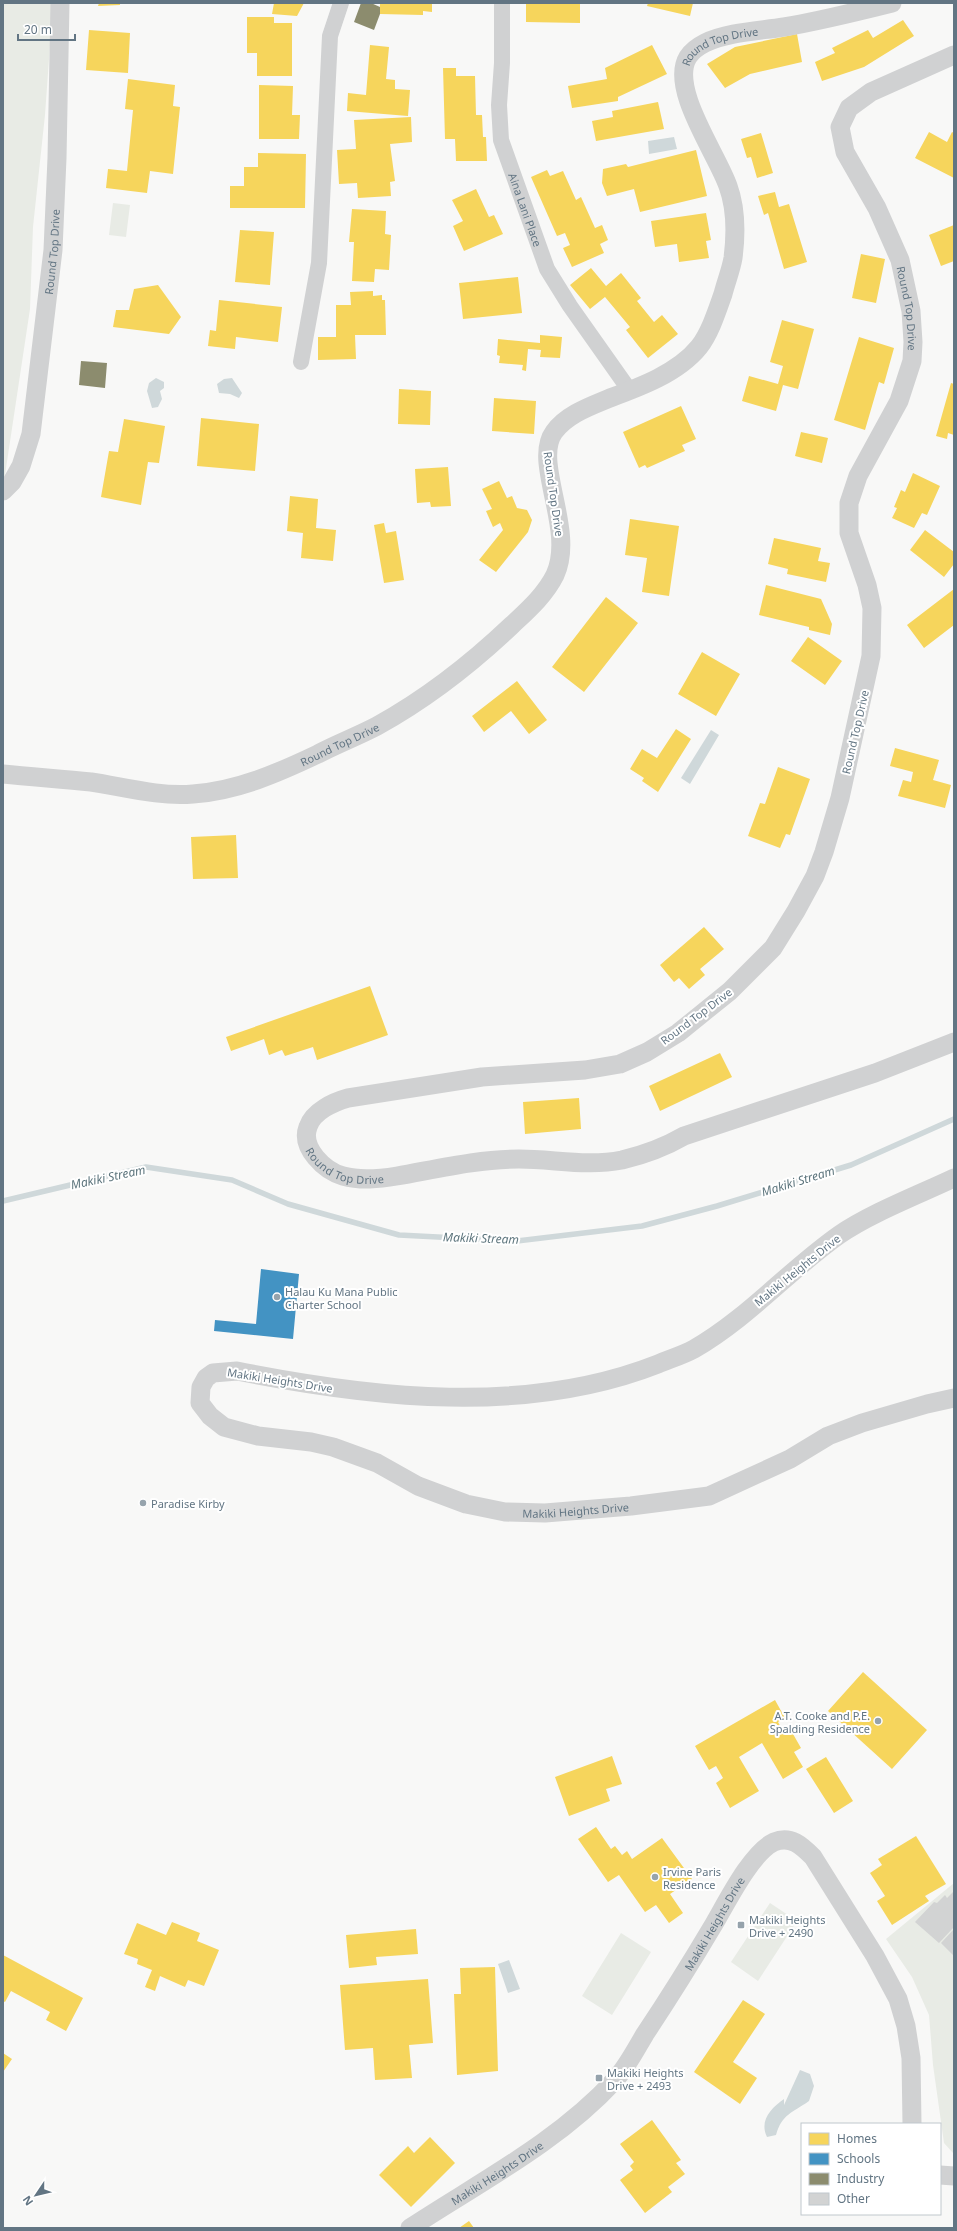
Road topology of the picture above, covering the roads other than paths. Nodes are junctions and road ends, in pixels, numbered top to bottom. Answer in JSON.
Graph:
{"nodes":[{"id":1,"x":60,"y":3,"type":"edge"},
{"id":2,"x":341,"y":3,"type":"edge"},
{"id":3,"x":502,"y":3,"type":"edge"},
{"id":4,"x":892,"y":3,"type":"edge"},
{"id":5,"x":954,"y":55,"type":"edge"},
{"id":6,"x":301,"y":362,"type":"dead end"},
{"id":7,"x":630,"y":391,"type":"junction"},
{"id":8,"x":3,"y":491,"type":"edge"},
{"id":9,"x":3,"y":774,"type":"edge"},
{"id":10,"x":954,"y":1042,"type":"edge"},
{"id":11,"x":954,"y":1178,"type":"edge"},
{"id":12,"x":954,"y":1398,"type":"edge"},
{"id":13,"x":912,"y":2123,"type":"edge"},
{"id":14,"x":941,"y":2175,"type":"edge"},
{"id":15,"x":954,"y":2176,"type":"edge"},
{"id":16,"x":410,"y":2228,"type":"edge"}],
"edges":[{"from":1,"to":8,"type":"street","name":"Round Top Drive"},
{"from":2,"to":6,"type":"street"},
{"from":3,"to":7,"type":"street","name":"Aina Lani Place"},
{"from":4,"to":7,"type":"street","name":"Round Top Drive"},
{"from":5,"to":10,"type":"street","name":"Round Top Drive"},
{"from":7,"to":9,"type":"street","name":"Round Top Drive"},
{"from":11,"to":12,"type":"street","name":"Makiki Heights Drive"},
{"from":13,"to":16,"type":"street","name":"Makiki Heights Drive"},
{"from":14,"to":15,"type":"street"}]}
